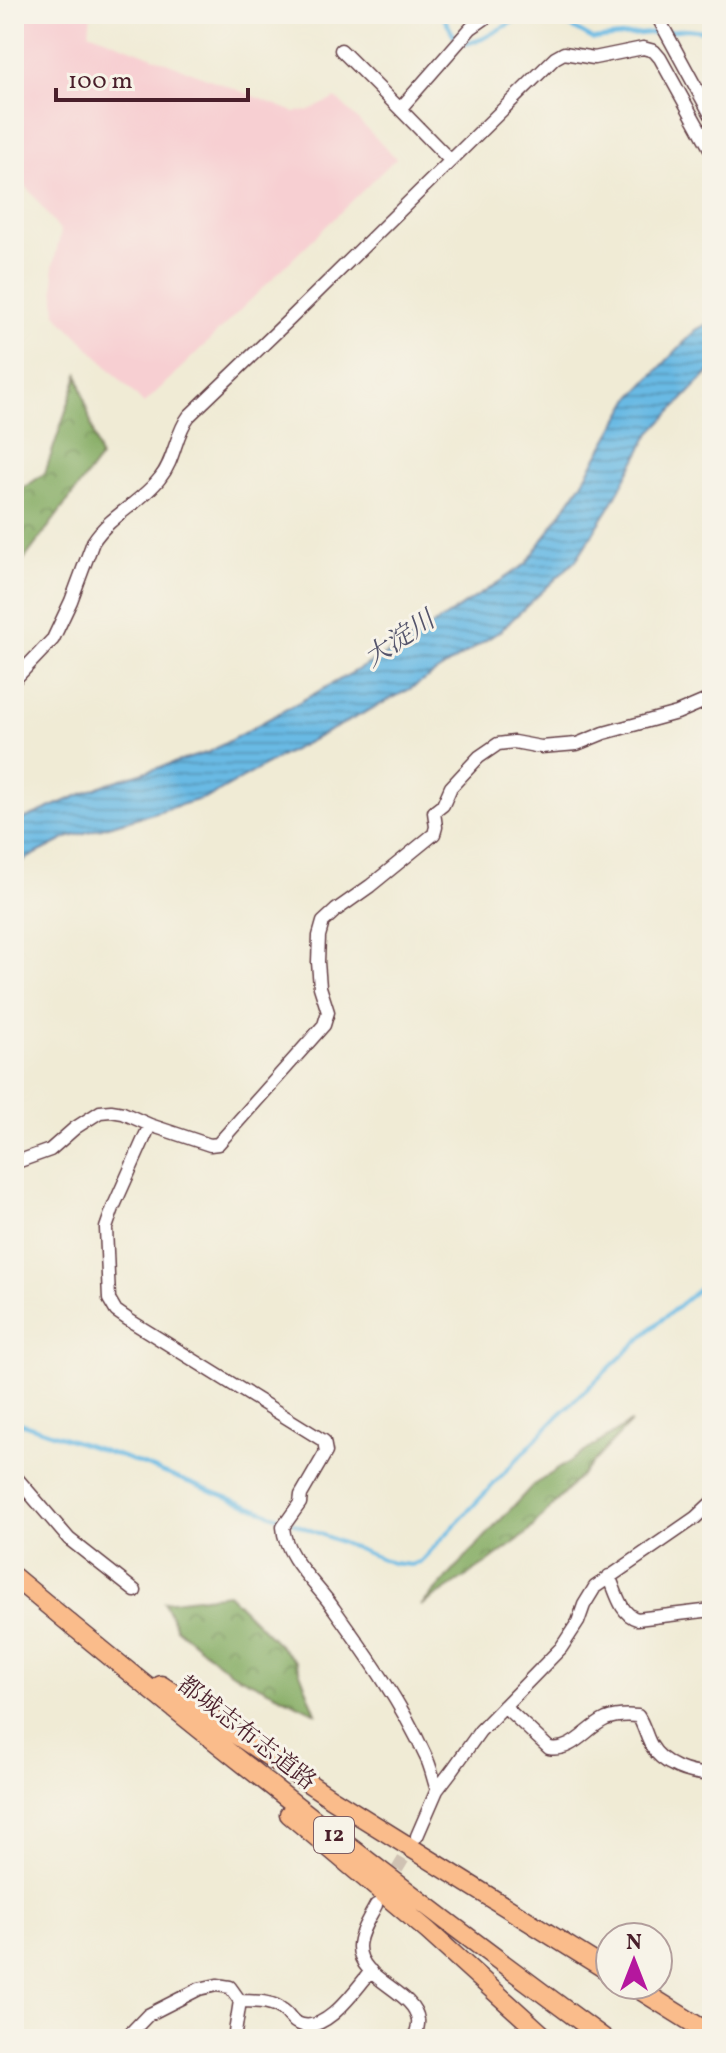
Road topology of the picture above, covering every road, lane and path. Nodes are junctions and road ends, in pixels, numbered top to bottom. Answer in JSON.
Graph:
{"nodes":[{"id":1,"x":491,"y":14,"type":"edge"},
{"id":2,"x":656,"y":14,"type":"edge"},
{"id":3,"x":341,"y":50,"type":"dead end"},
{"id":4,"x":400,"y":109,"type":"junction"},
{"id":5,"x":712,"y":117,"type":"edge"},
{"id":6,"x":712,"y":152,"type":"edge"},
{"id":7,"x":450,"y":160,"type":"junction"},
{"id":8,"x":14,"y":680,"type":"edge"},
{"id":9,"x":712,"y":698,"type":"edge"},
{"id":10,"x":150,"y":1125,"type":"junction"},
{"id":11,"x":14,"y":1163,"type":"edge"},
{"id":12,"x":14,"y":1475,"type":"edge"},
{"id":13,"x":712,"y":1502,"type":"edge"},
{"id":14,"x":609,"y":1576,"type":"junction"},
{"id":15,"x":14,"y":1577,"type":"edge"},
{"id":16,"x":135,"y":1591,"type":"dead end"},
{"id":17,"x":712,"y":1610,"type":"edge"},
{"id":18,"x":69,"y":1623,"type":"junction"},
{"id":19,"x":504,"y":1706,"type":"junction"},
{"id":20,"x":712,"y":1774,"type":"edge"},
{"id":21,"x":437,"y":1790,"type":"junction"},
{"id":22,"x":417,"y":1836,"type":"tunnel mouth"},
{"id":23,"x":376,"y":1905,"type":"dead end"},
{"id":24,"x":594,"y":1962,"type":"edge"},
{"id":25,"x":371,"y":1971,"type":"junction"},
{"id":26,"x":240,"y":2001,"type":"junction"},
{"id":27,"x":658,"y":2001,"type":"edge"},
{"id":28,"x":712,"y":2035,"type":"edge"},
{"id":29,"x":125,"y":2039,"type":"edge"},
{"id":30,"x":234,"y":2039,"type":"edge"},
{"id":31,"x":414,"y":2039,"type":"edge"},
{"id":32,"x":547,"y":2039,"type":"edge"},
{"id":33,"x":605,"y":2039,"type":"edge"}],
"edges":[{"from":1,"to":4,"type":"street"},
{"from":2,"to":5,"type":"street"},
{"from":3,"to":4,"type":"street"},
{"from":4,"to":7,"type":"street"},
{"from":6,"to":7,"type":"street"},
{"from":7,"to":8,"type":"street"},
{"from":9,"to":10,"type":"street"},
{"from":10,"to":11,"type":"street"},
{"from":10,"to":21,"type":"street"},
{"from":12,"to":16,"type":"street"},
{"from":13,"to":14,"type":"street"},
{"from":14,"to":17,"type":"street"},
{"from":14,"to":19,"type":"street"},
{"from":15,"to":18,"type":"highway","name":"都城志布志道路","number":"12"},
{"from":18,"to":24,"type":"highway"},
{"from":18,"to":32,"type":"highway"},
{"from":18,"to":33,"type":"highway","name":"都城志布志道路","number":"12"},
{"from":19,"to":20,"type":"street"},
{"from":19,"to":21,"type":"street"},
{"from":21,"to":22,"type":"street"},
{"from":23,"to":25,"type":"street"},
{"from":25,"to":26,"type":"street"},
{"from":25,"to":31,"type":"street"},
{"from":26,"to":29,"type":"street"},
{"from":26,"to":30,"type":"street"},
{"from":27,"to":28,"type":"highway"}]}
